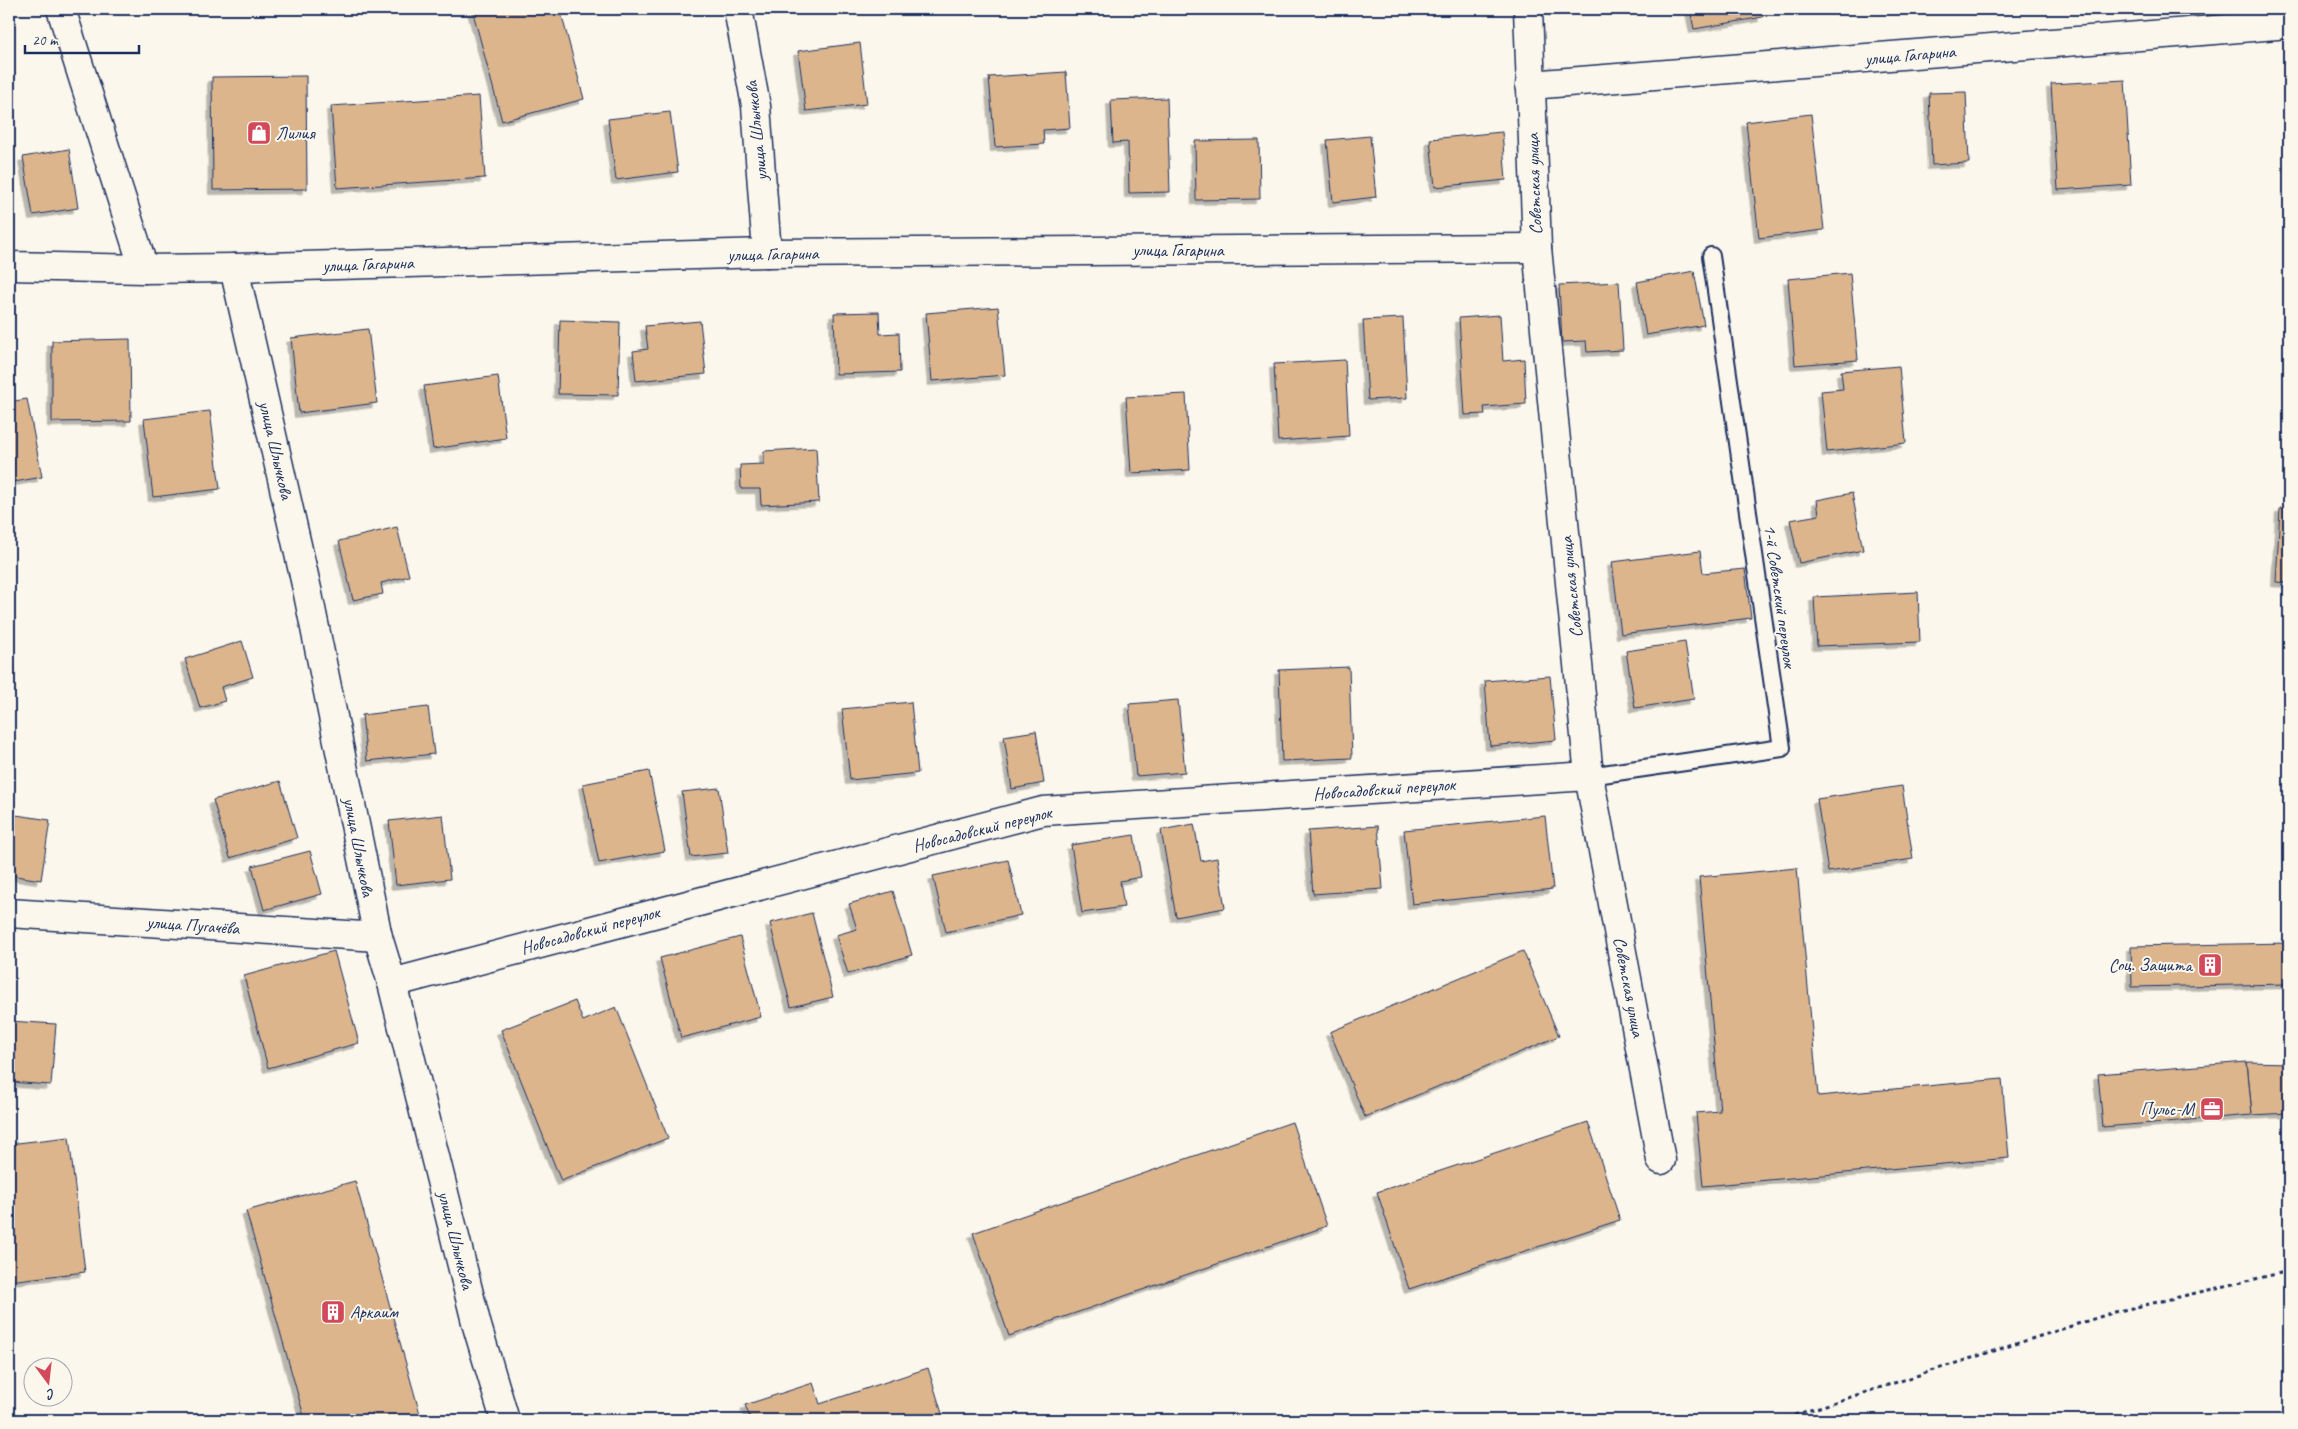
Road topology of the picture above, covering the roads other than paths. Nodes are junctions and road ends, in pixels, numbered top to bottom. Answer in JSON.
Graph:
{"nodes":[{"id":1,"x":61,"y":9,"type":"edge"},
{"id":2,"x":738,"y":9,"type":"edge"},
{"id":3,"x":1528,"y":9,"type":"edge"},
{"id":4,"x":2289,"y":24,"type":"edge"},
{"id":5,"x":1530,"y":85,"type":"junction"},
{"id":6,"x":1537,"y":248,"type":"junction"},
{"id":7,"x":767,"y":254,"type":"junction"},
{"id":8,"x":1711,"y":256,"type":"dead end"},
{"id":9,"x":9,"y":266,"type":"edge"},
{"id":10,"x":234,"y":268,"type":"junction"},
{"id":11,"x":144,"y":269,"type":"junction"},
{"id":12,"x":1589,"y":776,"type":"junction"},
{"id":13,"x":9,"y":913,"type":"edge"},
{"id":14,"x":378,"y":937,"type":"junction"},
{"id":15,"x":392,"y":983,"type":"junction"},
{"id":16,"x":1661,"y":1160,"type":"dead end"},
{"id":17,"x":505,"y":1420,"type":"edge"}],
"edges":[{"from":1,"to":11,"type":"street"},
{"from":2,"to":7,"type":"street","name":"улица Шлычкова"},
{"from":3,"to":5,"type":"street","name":"Советская улица"},
{"from":4,"to":5,"type":"street","name":"улица Гагарина"},
{"from":5,"to":6,"type":"street","name":"Советская улица"},
{"from":6,"to":7,"type":"street","name":"улица Гагарина"},
{"from":6,"to":12,"type":"street","name":"Советская улица"},
{"from":7,"to":10,"type":"street","name":"улица Гагарина"},
{"from":8,"to":12,"type":"lane","name":"1-й Советский переулок"},
{"from":9,"to":11,"type":"street","name":"улица Гагарина"},
{"from":10,"to":11,"type":"street","name":"улица Гагарина"},
{"from":10,"to":14,"type":"street","name":"улица Шлычкова"},
{"from":12,"to":15,"type":"street","name":"Новосадовский переулок"},
{"from":12,"to":16,"type":"street","name":"Советская улица"},
{"from":13,"to":14,"type":"street","name":"улица Пугачёва"},
{"from":14,"to":15,"type":"street","name":"улица Шлычкова"},
{"from":15,"to":17,"type":"street","name":"улица Шлычкова"}]}
